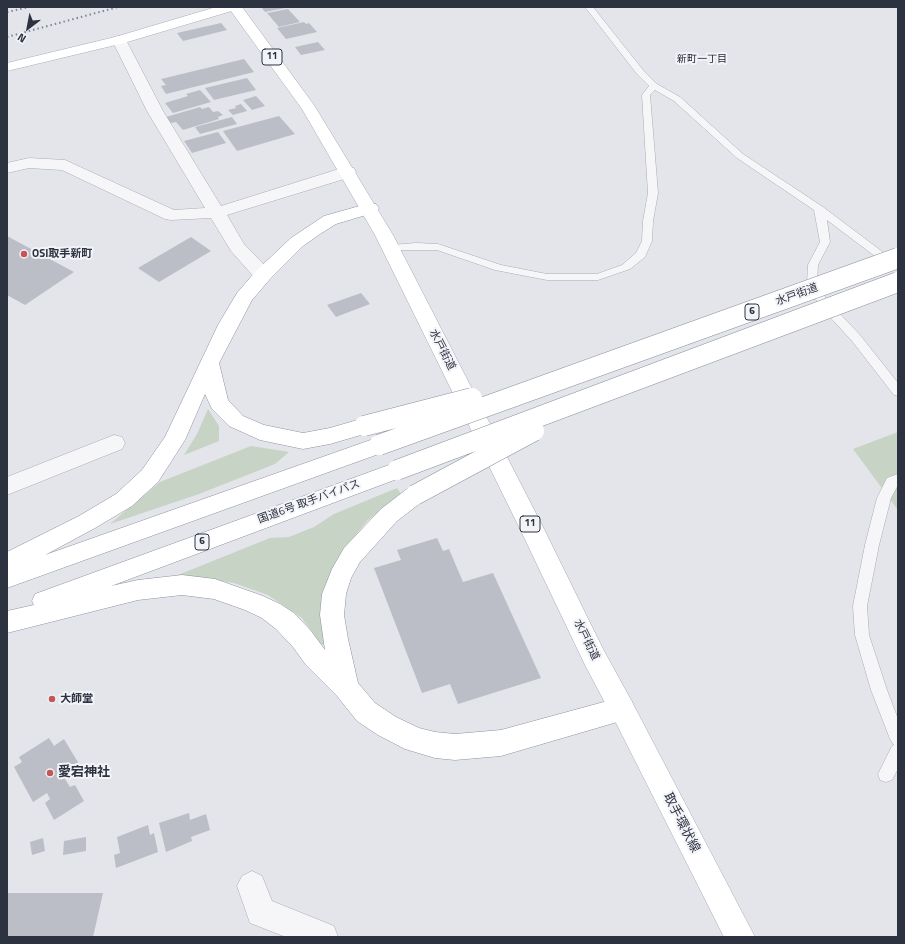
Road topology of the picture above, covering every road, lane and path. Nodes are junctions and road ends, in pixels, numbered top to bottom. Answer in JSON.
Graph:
{"nodes":[{"id":1,"x":230,"y":7,"type":"edge"},
{"id":2,"x":235,"y":7,"type":"edge"},
{"id":3,"x":589,"y":7,"type":"edge"},
{"id":4,"x":119,"y":40,"type":"junction"},
{"id":5,"x":7,"y":67,"type":"edge"},
{"id":6,"x":654,"y":86,"type":"junction"},
{"id":7,"x":7,"y":168,"type":"edge"},
{"id":8,"x":348,"y":172,"type":"junction"},
{"id":9,"x":370,"y":208,"type":"junction"},
{"id":10,"x":819,"y":210,"type":"junction"},
{"id":11,"x":216,"y":213,"type":"junction"},
{"id":12,"x":391,"y":248,"type":"junction"},
{"id":13,"x":898,"y":258,"type":"edge"},
{"id":14,"x":898,"y":268,"type":"edge"},
{"id":15,"x":263,"y":275,"type":"junction"},
{"id":16,"x":898,"y":282,"type":"edge"},
{"id":17,"x":604,"y":363,"type":"junction"},
{"id":18,"x":210,"y":364,"type":"junction"},
{"id":19,"x":611,"y":390,"type":"junction"},
{"id":20,"x":898,"y":392,"type":"edge"},
{"id":21,"x":114,"y":443,"type":"dead end"},
{"id":22,"x":898,"y":479,"type":"edge"},
{"id":23,"x":7,"y":486,"type":"edge"},
{"id":24,"x":7,"y":563,"type":"edge"},
{"id":25,"x":7,"y":578,"type":"edge"},
{"id":26,"x":7,"y":614,"type":"edge"},
{"id":27,"x":7,"y":622,"type":"edge"},
{"id":28,"x":346,"y":688,"type":"junction"},
{"id":29,"x":622,"y":709,"type":"junction"},
{"id":30,"x":898,"y":739,"type":"edge"},
{"id":31,"x":898,"y":751,"type":"edge"},
{"id":32,"x":886,"y":774,"type":"dead end"},
{"id":33,"x":252,"y":886,"type":"dead end"},
{"id":34,"x":323,"y":937,"type":"edge"},
{"id":35,"x":740,"y":937,"type":"edge"}],
"edges":[{"from":1,"to":4,"type":"main road"},
{"from":2,"to":8,"type":"main road","name":"水戸街道","number":"11"},
{"from":3,"to":6,"type":"lane"},
{"from":4,"to":5,"type":"main road"},
{"from":4,"to":11,"type":"street"},
{"from":6,"to":10,"type":"lane"},
{"from":6,"to":12,"type":"lane"},
{"from":7,"to":11,"type":"street"},
{"from":8,"to":9,"type":"main road","name":"水戸街道","number":"11"},
{"from":8,"to":11,"type":"street"},
{"from":9,"to":12,"type":"main road","name":"水戸街道","number":"11"},
{"from":9,"to":15,"type":"main road"},
{"from":10,"to":14,"type":"lane"},
{"from":10,"to":20,"type":"lane"},
{"from":11,"to":15,"type":"street"},
{"from":12,"to":29,"type":"main road","name":"水戸街道","number":"11"},
{"from":13,"to":17,"type":"main road","name":"水戸街道","number":"6","bridge":true},
{"from":15,"to":18,"type":"main road"},
{"from":16,"to":19,"type":"main road","name":"水戸街道","number":"6","bridge":true},
{"from":17,"to":18,"type":"main road","bridge":true},
{"from":17,"to":25,"type":"main road","number":"6","bridge":true},
{"from":18,"to":24,"type":"main road"},
{"from":19,"to":26,"type":"main road","name":"国道6号 取手バイパス","number":"6","bridge":true},
{"from":19,"to":28,"type":"main road","bridge":true},
{"from":21,"to":23,"type":"street"},
{"from":22,"to":30,"type":"lane"},
{"from":27,"to":28,"type":"main road"},
{"from":28,"to":29,"type":"main road"},
{"from":29,"to":35,"type":"main road","name":"取手環状線"},
{"from":31,"to":32,"type":"lane"},
{"from":33,"to":34,"type":"street"}]}
